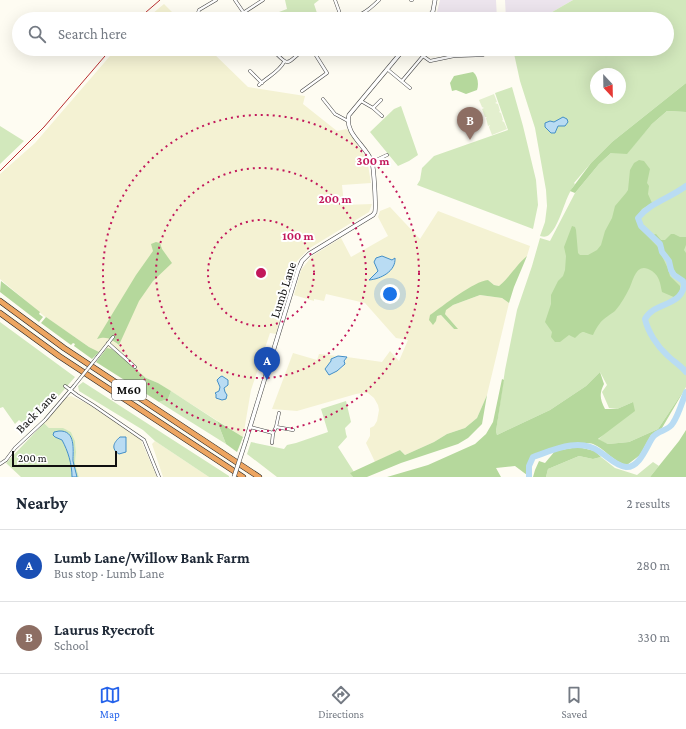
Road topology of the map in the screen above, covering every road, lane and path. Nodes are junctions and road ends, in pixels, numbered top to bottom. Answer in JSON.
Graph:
{"nodes":[{"id":1,"x":216,"y":0,"type":"edge"},
{"id":2,"x":235,"y":0,"type":"edge"},
{"id":3,"x":264,"y":0,"type":"edge"},
{"id":4,"x":335,"y":0,"type":"edge"},
{"id":5,"x":373,"y":0,"type":"edge"},
{"id":6,"x":379,"y":0,"type":"edge"},
{"id":7,"x":435,"y":0,"type":"edge"},
{"id":8,"x":376,"y":3,"type":"junction"},
{"id":9,"x":198,"y":12,"type":"edge"},
{"id":10,"x":242,"y":12,"type":"edge"},
{"id":11,"x":245,"y":12,"type":"edge"},
{"id":12,"x":339,"y":12,"type":"edge"},
{"id":13,"x":365,"y":12,"type":"edge"},
{"id":14,"x":432,"y":12,"type":"edge"},
{"id":15,"x":278,"y":56,"type":"edge"},
{"id":16,"x":297,"y":56,"type":"edge"},
{"id":17,"x":317,"y":56,"type":"edge"},
{"id":18,"x":398,"y":56,"type":"edge"},
{"id":19,"x":423,"y":56,"type":"joint"},
{"id":20,"x":454,"y":56,"type":"edge"},
{"id":21,"x":284,"y":62,"type":"junction"},
{"id":22,"x":387,"y":69,"type":"junction"},
{"id":23,"x":250,"y":71,"type":"dead end"},
{"id":24,"x":328,"y":73,"type":"junction"},
{"id":25,"x":331,"y":76,"type":"dead end"},
{"id":26,"x":402,"y":81,"type":"junction"},
{"id":27,"x":410,"y":88,"type":"dead end"},
{"id":28,"x":302,"y":91,"type":"dead end"},
{"id":29,"x":323,"y":99,"type":"dead end"},
{"id":30,"x":380,"y":100,"type":"dead end"},
{"id":31,"x":361,"y":101,"type":"junction"},
{"id":32,"x":373,"y":108,"type":"junction"},
{"id":33,"x":382,"y":116,"type":"dead end"},
{"id":34,"x":348,"y":121,"type":"junction"},
{"id":35,"x":387,"y":155,"type":"dead end"},
{"id":36,"x":372,"y":162,"type":"junction"},
{"id":37,"x":0,"y":301,"type":"edge"},
{"id":38,"x":0,"y":313,"type":"edge"},
{"id":39,"x":113,"y":337,"type":"dead end"},
{"id":40,"x":108,"y":343,"type":"junction"},
{"id":41,"x":135,"y":367,"type":"dead end"},
{"id":42,"x":65,"y":386,"type":"dead end"},
{"id":43,"x":70,"y":391,"type":"junction"},
{"id":44,"x":279,"y":413,"type":"dead end"},
{"id":45,"x":252,"y":427,"type":"junction"},
{"id":46,"x":276,"y":427,"type":"junction"},
{"id":47,"x":294,"y":430,"type":"dead end"},
{"id":48,"x":273,"y":433,"type":"junction"},
{"id":49,"x":272,"y":443,"type":"dead end"},
{"id":50,"x":0,"y":464,"type":"edge"},
{"id":51,"x":159,"y":477,"type":"edge"},
{"id":52,"x":234,"y":477,"type":"edge"},
{"id":53,"x":243,"y":477,"type":"edge"},
{"id":54,"x":259,"y":477,"type":"edge"}],
"edges":[{"from":1,"to":9,"type":"street"},
{"from":2,"to":10,"type":"street"},
{"from":3,"to":11,"type":"street"},
{"from":4,"to":12,"type":"street"},
{"from":5,"to":8,"type":"street"},
{"from":6,"to":8,"type":"street"},
{"from":7,"to":14,"type":"street"},
{"from":8,"to":13,"type":"street"},
{"from":15,"to":21,"type":"street"},
{"from":16,"to":21,"type":"street"},
{"from":17,"to":24,"type":"street"},
{"from":18,"to":22,"type":"street"},
{"from":19,"to":20,"type":"street"},
{"from":19,"to":26,"type":"street"},
{"from":21,"to":23,"type":"street"},
{"from":22,"to":26,"type":"street"},
{"from":22,"to":31,"type":"street"},
{"from":24,"to":25,"type":"street"},
{"from":24,"to":28,"type":"street"},
{"from":26,"to":27,"type":"street"},
{"from":29,"to":34,"type":"street"},
{"from":30,"to":32,"type":"street"},
{"from":31,"to":32,"type":"street"},
{"from":31,"to":34,"type":"street"},
{"from":32,"to":33,"type":"street"},
{"from":34,"to":36,"type":"street","name":"Lumb Lane"},
{"from":35,"to":36,"type":"street"},
{"from":36,"to":45,"type":"street","name":"Lumb Lane"},
{"from":37,"to":54,"type":"highway","number":"M60"},
{"from":38,"to":53,"type":"highway","number":"M60"},
{"from":39,"to":40,"type":"street"},
{"from":40,"to":41,"type":"street"},
{"from":40,"to":43,"type":"street","name":"Back Lane","bridge":true},
{"from":42,"to":43,"type":"street","name":"Back Lane"},
{"from":43,"to":50,"type":"street","name":"Back Lane"},
{"from":43,"to":51,"type":"street","name":"Back Lane"},
{"from":44,"to":46,"type":"street"},
{"from":45,"to":48,"type":"street"},
{"from":45,"to":52,"type":"street","name":"Lumb Lane","bridge":true},
{"from":46,"to":47,"type":"street"},
{"from":46,"to":48,"type":"street"},
{"from":48,"to":49,"type":"street"}]}
